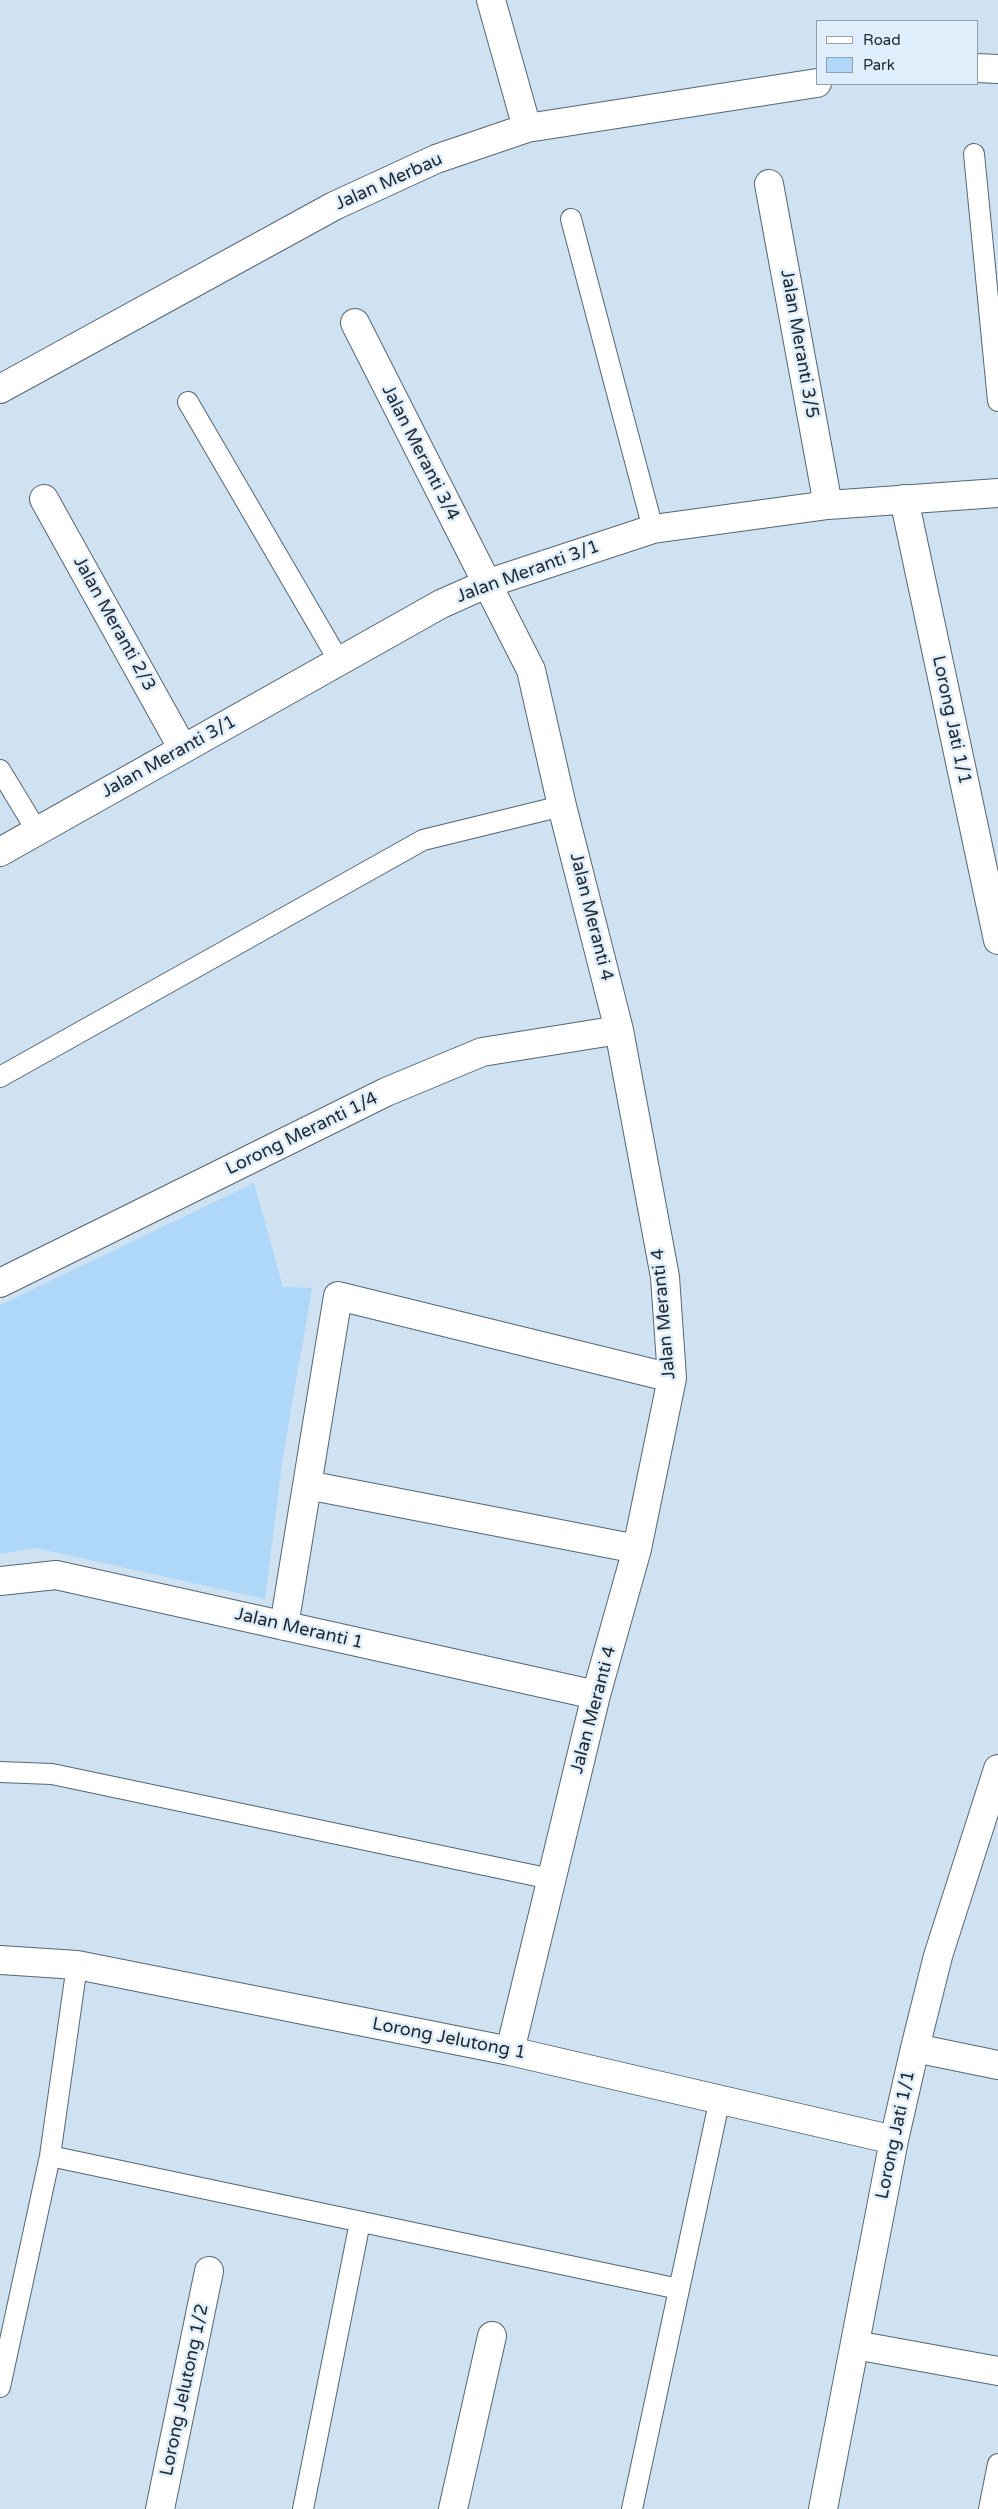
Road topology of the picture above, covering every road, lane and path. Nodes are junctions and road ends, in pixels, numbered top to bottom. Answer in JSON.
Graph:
{"nodes":[{"id":1,"x":491,"y":0,"type":"edge"},
{"id":2,"x":978,"y":68,"type":"edge"},
{"id":3,"x":998,"y":69,"type":"edge"},
{"id":4,"x":816,"y":83,"type":"edge"},
{"id":5,"x":527,"y":128,"type":"junction"},
{"id":6,"x":974,"y":154,"type":"dead end"},
{"id":7,"x":769,"y":184,"type":"dead end"},
{"id":8,"x":571,"y":219,"type":"dead end"},
{"id":9,"x":355,"y":323,"type":"dead end"},
{"id":10,"x":0,"y":389,"type":"edge"},
{"id":11,"x":998,"y":401,"type":"edge"},
{"id":12,"x":188,"y":402,"type":"dead end"},
{"id":13,"x":998,"y":493,"type":"edge"},
{"id":14,"x":44,"y":500,"type":"dead end"},
{"id":15,"x":904,"y":500,"type":"junction"},
{"id":16,"x":828,"y":505,"type":"junction"},
{"id":17,"x":653,"y":529,"type":"junction"},
{"id":18,"x":486,"y":584,"type":"junction"},
{"id":19,"x":339,"y":661,"type":"junction"},
{"id":20,"x":183,"y":749,"type":"junction"},
{"id":21,"x":0,"y":770,"type":"edge"},
{"id":22,"x":562,"y":806,"type":"junction"},
{"id":23,"x":37,"y":831,"type":"junction"},
{"id":24,"x":0,"y":852,"type":"edge"},
{"id":25,"x":998,"y":940,"type":"edge"},
{"id":26,"x":620,"y":1030,"type":"junction"},
{"id":27,"x":0,"y":1077,"type":"edge"},
{"id":28,"x":0,"y":1283,"type":"edge"},
{"id":29,"x":672,"y":1378,"type":"junction"},
{"id":30,"x":307,"y":1485,"type":"junction"},
{"id":31,"x":638,"y":1549,"type":"junction"},
{"id":32,"x":0,"y":1581,"type":"edge"},
{"id":33,"x":284,"y":1626,"type":"junction"},
{"id":34,"x":596,"y":1695,"type":"junction"},
{"id":35,"x":998,"y":1768,"type":"edge"},
{"id":36,"x":0,"y":1772,"type":"edge"},
{"id":37,"x":993,"y":1800,"type":"edge"},
{"id":38,"x":552,"y":1879,"type":"junction"},
{"id":39,"x":0,"y":1960,"type":"edge"},
{"id":40,"x":77,"y":1965,"type":"junction"},
{"id":41,"x":915,"y":2048,"type":"junction"},
{"id":42,"x":510,"y":2051,"type":"junction"},
{"id":43,"x":998,"y":2065,"type":"edge"},
{"id":44,"x":720,"y":2098,"type":"junction"},
{"id":45,"x":894,"y":2140,"type":"junction"},
{"id":46,"x":50,"y":2156,"type":"junction"},
{"id":47,"x":360,"y":2222,"type":"junction"},
{"id":48,"x":209,"y":2270,"type":"dead end"},
{"id":49,"x":679,"y":2289,"type":"junction"},
{"id":50,"x":492,"y":2336,"type":"dead end"},
{"id":51,"x":854,"y":2345,"type":"junction"},
{"id":52,"x":998,"y":2370,"type":"edge"},
{"id":53,"x":0,"y":2387,"type":"edge"},
{"id":54,"x":998,"y":2464,"type":"edge"},
{"id":55,"x":160,"y":2509,"type":"edge"},
{"id":56,"x":303,"y":2509,"type":"edge"},
{"id":57,"x":453,"y":2509,"type":"edge"},
{"id":58,"x":632,"y":2509,"type":"edge"},
{"id":59,"x":823,"y":2509,"type":"edge"},
{"id":60,"x":989,"y":2509,"type":"edge"}],
"edges":[{"from":1,"to":5,"type":"street"},
{"from":2,"to":3,"type":"street"},
{"from":4,"to":5,"type":"street","name":"Jalan Merbau"},
{"from":5,"to":10,"type":"street","name":"Jalan Merbau"},
{"from":6,"to":11,"type":"lane"},
{"from":7,"to":16,"type":"street","name":"Jalan Meranti 3/5"},
{"from":8,"to":17,"type":"lane"},
{"from":9,"to":18,"type":"street","name":"Jalan Meranti 3/4"},
{"from":12,"to":19,"type":"lane"},
{"from":13,"to":15,"type":"street","name":"Jalan Meranti 3/1"},
{"from":14,"to":20,"type":"street","name":"Jalan Meranti 2/3"},
{"from":15,"to":16,"type":"street","name":"Jalan Meranti 3/1"},
{"from":15,"to":25,"type":"street","name":"Lorong Jati 1/1"},
{"from":16,"to":17,"type":"street","name":"Jalan Meranti 3/1"},
{"from":17,"to":18,"type":"street","name":"Jalan Meranti 3/1"},
{"from":18,"to":19,"type":"street","name":"Jalan Meranti 3/1"},
{"from":18,"to":22,"type":"street","name":"Jalan Meranti 4"},
{"from":19,"to":20,"type":"street","name":"Jalan Meranti 3/1"},
{"from":20,"to":23,"type":"street","name":"Jalan Meranti 3/1"},
{"from":21,"to":23,"type":"lane"},
{"from":22,"to":26,"type":"street","name":"Jalan Meranti 4"},
{"from":22,"to":27,"type":"lane"},
{"from":23,"to":24,"type":"street","name":"Jalan Meranti 3/1"},
{"from":26,"to":28,"type":"street","name":"Lorong Meranti 1/4"},
{"from":26,"to":29,"type":"street","name":"Jalan Meranti 4"},
{"from":29,"to":30,"type":"street"},
{"from":29,"to":31,"type":"street","name":"Jalan Meranti 4"},
{"from":30,"to":31,"type":"street"},
{"from":30,"to":33,"type":"street"},
{"from":31,"to":34,"type":"street","name":"Jalan Meranti 4"},
{"from":32,"to":33,"type":"street","name":"Jalan Meranti 1"},
{"from":33,"to":34,"type":"street","name":"Jalan Meranti 1"},
{"from":34,"to":38,"type":"street","name":"Jalan Meranti 4"},
{"from":35,"to":37,"type":"street","name":"Lorong Jati 1/1"},
{"from":36,"to":38,"type":"lane"},
{"from":37,"to":41,"type":"street","name":"Lorong Jati 1/1"},
{"from":38,"to":42,"type":"street","name":"Jalan Meranti 4"},
{"from":39,"to":40,"type":"street","name":"Lorong Jelutong 1"},
{"from":40,"to":42,"type":"street","name":"Lorong Jelutong 1"},
{"from":40,"to":46,"type":"lane"},
{"from":41,"to":43,"type":"street"},
{"from":41,"to":45,"type":"street","name":"Lorong Jati 1/1"},
{"from":42,"to":44,"type":"street","name":"Lorong Jelutong 1"},
{"from":44,"to":45,"type":"street","name":"Lorong Jelutong 1"},
{"from":44,"to":49,"type":"lane"},
{"from":45,"to":51,"type":"street","name":"Lorong Jati 1/1"},
{"from":46,"to":47,"type":"lane"},
{"from":46,"to":53,"type":"lane"},
{"from":47,"to":49,"type":"lane"},
{"from":47,"to":56,"type":"lane"},
{"from":48,"to":55,"type":"street","name":"Lorong Jelutong 1/2"},
{"from":49,"to":58,"type":"lane"},
{"from":50,"to":57,"type":"street"},
{"from":51,"to":52,"type":"street"},
{"from":51,"to":59,"type":"street","name":"Lorong Jati 1/1"},
{"from":54,"to":60,"type":"lane"}]}
